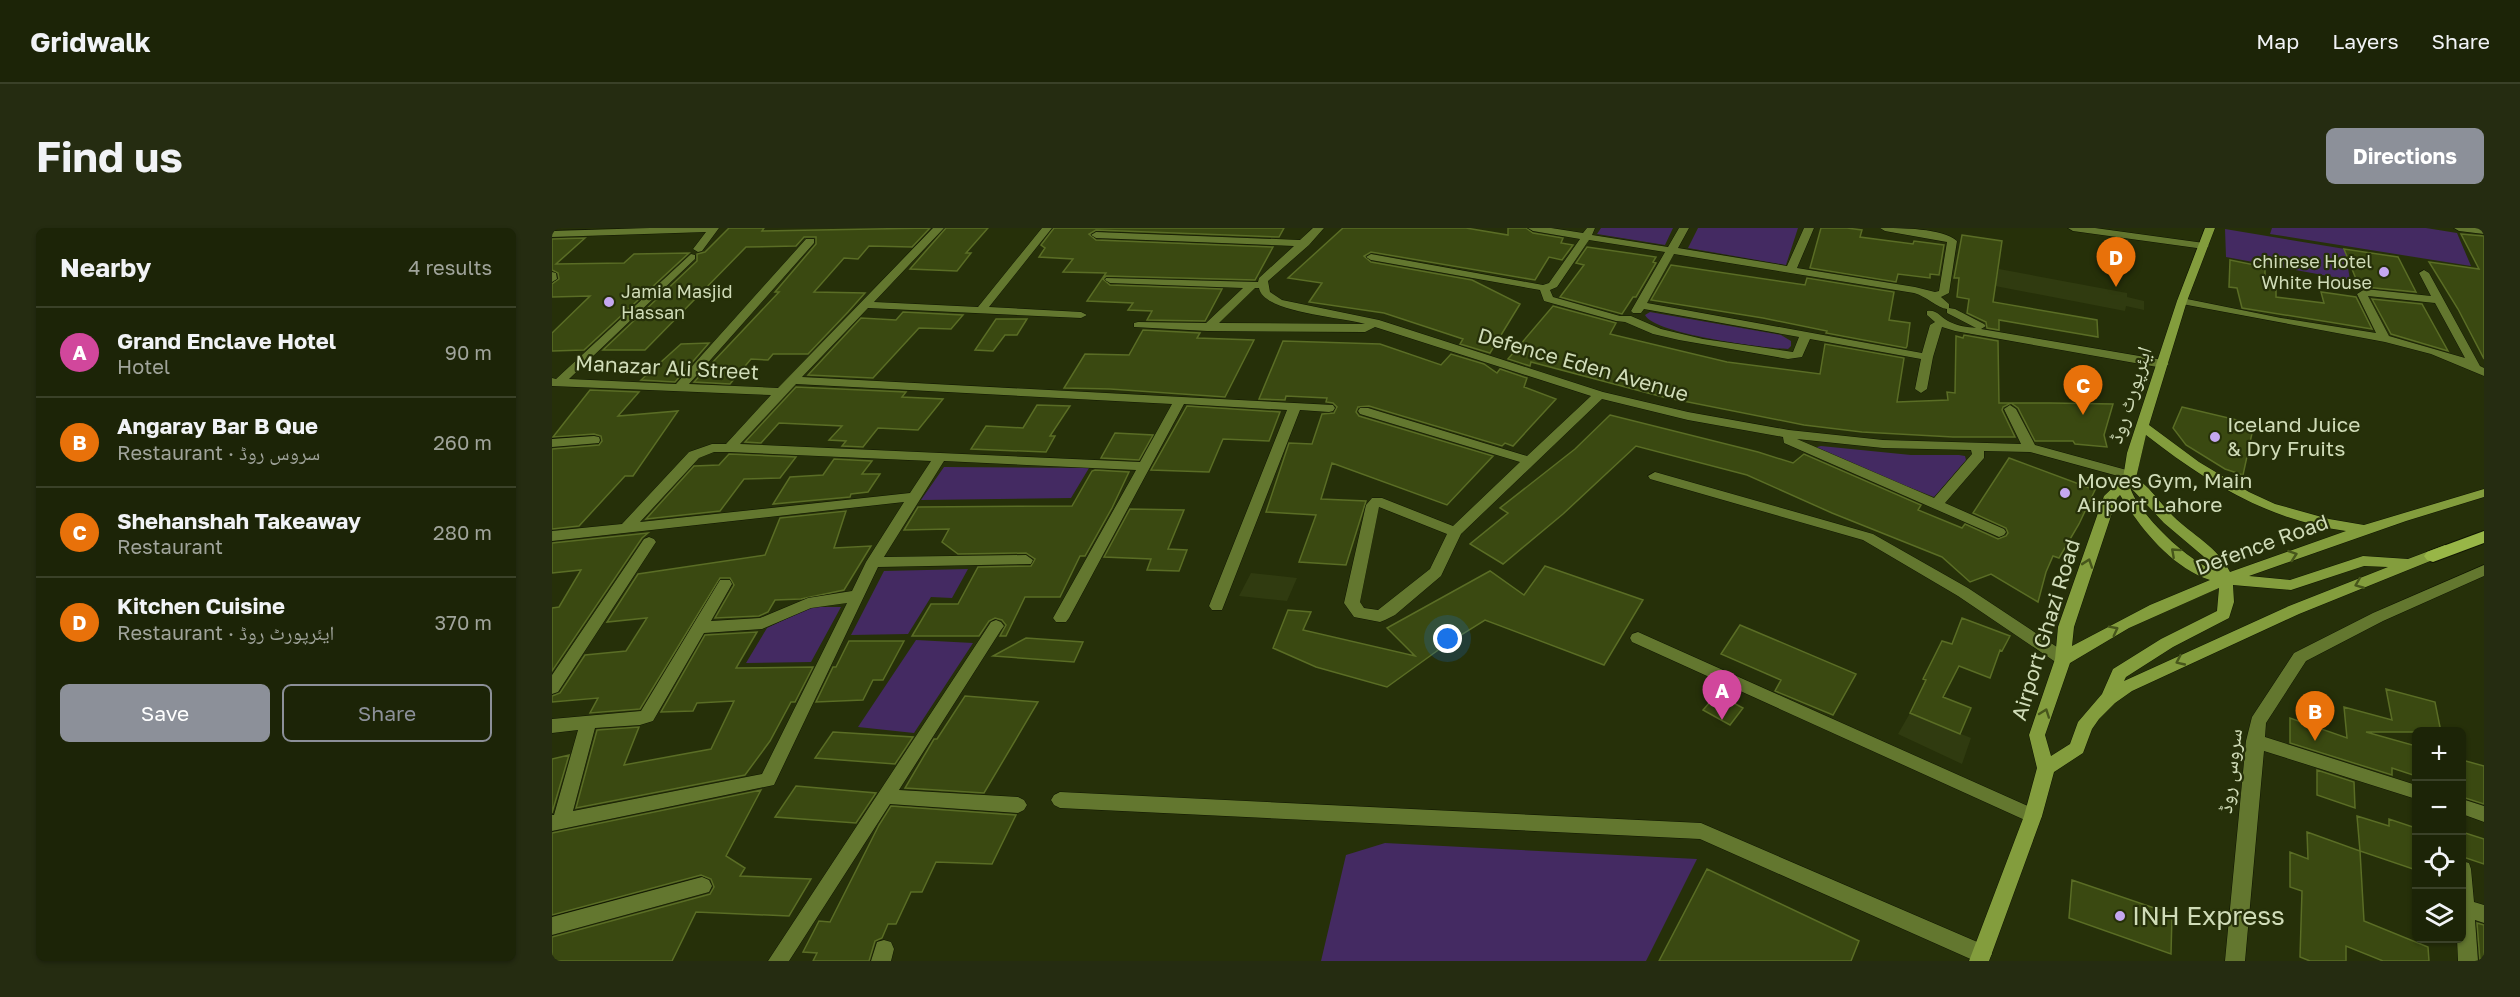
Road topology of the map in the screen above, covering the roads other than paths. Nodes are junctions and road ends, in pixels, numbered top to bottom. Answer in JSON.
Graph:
{"nodes":[{"id":1,"x":939,"y":228,"type":"edge"},
{"id":2,"x":1047,"y":228,"type":"edge"},
{"id":3,"x":1319,"y":228,"type":"edge"},
{"id":4,"x":1533,"y":228,"type":"edge"},
{"id":5,"x":1684,"y":228,"type":"edge"},
{"id":6,"x":1809,"y":228,"type":"edge"},
{"id":7,"x":1885,"y":228,"type":"edge"},
{"id":8,"x":2073,"y":228,"type":"edge"},
{"id":9,"x":2210,"y":228,"type":"edge"},
{"id":10,"x":2459,"y":228,"type":"edge"},
{"id":11,"x":713,"y":229,"type":"edge"},
{"id":12,"x":2484,"y":231,"type":"edge"},
{"id":13,"x":1589,"y":232,"type":"edge"},
{"id":14,"x":552,"y":234,"type":"edge"},
{"id":15,"x":1096,"y":235,"type":"dead end"},
{"id":16,"x":810,"y":241,"type":"dead end"},
{"id":17,"x":1305,"y":243,"type":"junction"},
{"id":18,"x":2204,"y":246,"type":"junction"},
{"id":19,"x":1673,"y":250,"type":"junction"},
{"id":20,"x":1371,"y":257,"type":"dead end"},
{"id":21,"x":1791,"y":270,"type":"junction"},
{"id":22,"x":2424,"y":273,"type":"dead end"},
{"id":23,"x":1110,"y":280,"type":"dead end"},
{"id":24,"x":1257,"y":285,"type":"junction"},
{"id":25,"x":1901,"y":287,"type":"junction"},
{"id":26,"x":1544,"y":288,"type":"junction"},
{"id":27,"x":1934,"y":296,"type":"junction"},
{"id":28,"x":2437,"y":300,"type":"junction"},
{"id":29,"x":2182,"y":301,"type":"junction"},
{"id":30,"x":867,"y":305,"type":"junction"},
{"id":31,"x":1642,"y":305,"type":"junction"},
{"id":32,"x":1948,"y":308,"type":"junction"},
{"id":33,"x":981,"y":310,"type":"junction"},
{"id":34,"x":1929,"y":311,"type":"junction"},
{"id":35,"x":1081,"y":315,"type":"dead end"},
{"id":36,"x":1627,"y":318,"type":"junction"},
{"id":37,"x":1375,"y":322,"type":"junction"},
{"id":38,"x":1942,"y":323,"type":"junction"},
{"id":39,"x":1138,"y":326,"type":"dead end"},
{"id":40,"x":1207,"y":328,"type":"junction"},
{"id":41,"x":1806,"y":335,"type":"junction"},
{"id":42,"x":2383,"y":336,"type":"junction"},
{"id":43,"x":1927,"y":357,"type":"junction"},
{"id":44,"x":2163,"y":361,"type":"junction"},
{"id":45,"x":2479,"y":370,"type":"edge"},
{"id":46,"x":793,"y":380,"type":"junction"},
{"id":47,"x":555,"y":382,"type":"edge"},
{"id":48,"x":679,"y":388,"type":"junction"},
{"id":49,"x":1921,"y":389,"type":"dead end"},
{"id":50,"x":781,"y":392,"type":"junction"},
{"id":51,"x":1599,"y":394,"type":"junction"},
{"id":52,"x":1180,"y":401,"type":"junction"},
{"id":53,"x":1294,"y":406,"type":"junction"},
{"id":54,"x":1329,"y":408,"type":"dead end"},
{"id":55,"x":2010,"y":409,"type":"dead end"},
{"id":56,"x":1364,"y":411,"type":"dead end"},
{"id":57,"x":2143,"y":427,"type":"junction"},
{"id":58,"x":1789,"y":434,"type":"junction"},
{"id":59,"x":594,"y":440,"type":"dead end"},
{"id":60,"x":552,"y":443,"type":"edge"},
{"id":61,"x":1977,"y":447,"type":"junction"},
{"id":62,"x":730,"y":448,"type":"junction"},
{"id":63,"x":2030,"y":448,"type":"junction"},
{"id":64,"x":941,"y":456,"type":"junction"},
{"id":65,"x":1530,"y":461,"type":"junction"},
{"id":66,"x":1144,"y":466,"type":"junction"},
{"id":67,"x":1655,"y":476,"type":"dead end"},
{"id":68,"x":2127,"y":480,"type":"junction"},
{"id":69,"x":2484,"y":493,"type":"edge"},
{"id":70,"x":914,"y":497,"type":"junction"},
{"id":71,"x":1936,"y":504,"type":"junction"},
{"id":72,"x":627,"y":527,"type":"junction"},
{"id":73,"x":2365,"y":530,"type":"junction"},
{"id":74,"x":1455,"y":532,"type":"junction"},
{"id":75,"x":1999,"y":532,"type":"dead end"},
{"id":76,"x":2484,"y":532,"type":"edge"},
{"id":77,"x":552,"y":536,"type":"edge"},
{"id":78,"x":2484,"y":537,"type":"edge"},
{"id":79,"x":649,"y":542,"type":"dead end"},
{"id":80,"x":2433,"y":556,"type":"junction"},
{"id":81,"x":1026,"y":560,"type":"dead end"},
{"id":82,"x":873,"y":562,"type":"junction"},
{"id":83,"x":2410,"y":564,"type":"junction"},
{"id":84,"x":2484,"y":570,"type":"edge"},
{"id":85,"x":2224,"y":579,"type":"junction"},
{"id":86,"x":725,"y":584,"type":"dead end"},
{"id":87,"x":858,"y":596,"type":"junction"},
{"id":88,"x":1217,"y":606,"type":"dead end"},
{"id":89,"x":1061,"y":618,"type":"dead end"},
{"id":90,"x":996,"y":626,"type":"dead end"},
{"id":91,"x":698,"y":628,"type":"junction"},
{"id":92,"x":1638,"y":638,"type":"dead end"},
{"id":93,"x":2063,"y":659,"type":"junction"},
{"id":94,"x":552,"y":688,"type":"edge"},
{"id":95,"x":2109,"y":698,"type":"junction"},
{"id":96,"x":589,"y":722,"type":"junction"},
{"id":97,"x":552,"y":726,"type":"edge"},
{"id":98,"x":2255,"y":741,"type":"junction"},
{"id":99,"x":2046,"y":768,"type":"junction"},
{"id":100,"x":2412,"y":791,"type":"edge"},
{"id":101,"x":884,"y":796,"type":"junction"},
{"id":102,"x":1060,"y":800,"type":"dead end"},
{"id":103,"x":1018,"y":805,"type":"dead end"},
{"id":104,"x":2466,"y":808,"type":"edge"},
{"id":105,"x":2484,"y":814,"type":"edge"},
{"id":106,"x":2033,"y":816,"type":"junction"},
{"id":107,"x":557,"y":822,"type":"edge"},
{"id":108,"x":702,"y":886,"type":"dead end"},
{"id":109,"x":2466,"y":908,"type":"edge"},
{"id":110,"x":2484,"y":914,"type":"edge"},
{"id":111,"x":552,"y":926,"type":"edge"},
{"id":112,"x":2466,"y":934,"type":"edge"},
{"id":113,"x":1981,"y":958,"type":"edge"},
{"id":114,"x":778,"y":961,"type":"edge"},
{"id":115,"x":2235,"y":961,"type":"edge"},
{"id":116,"x":2468,"y":961,"type":"edge"}],
"edges":[{"from":1,"to":30,"type":"street"},
{"from":2,"to":33,"type":"street"},
{"from":3,"to":17,"type":"street"},
{"from":4,"to":13,"type":"street"},
{"from":5,"to":19,"type":"street"},
{"from":6,"to":21,"type":"street"},
{"from":7,"to":27,"type":"street"},
{"from":8,"to":18,"type":"street"},
{"from":9,"to":18,"type":"main road","name":"ایئرپورٹ روڈ"},
{"from":10,"to":12,"type":"street"},
{"from":11,"to":14,"type":"street"},
{"from":11,"to":47,"type":"street"},
{"from":13,"to":19,"type":"street"},
{"from":13,"to":26,"type":"street"},
{"from":15,"to":17,"type":"street"},
{"from":16,"to":48,"type":"street"},
{"from":17,"to":24,"type":"street"},
{"from":18,"to":29,"type":"main road","name":"ایئرپورٹ روڈ"},
{"from":19,"to":21,"type":"street"},
{"from":19,"to":31,"type":"street"},
{"from":20,"to":26,"type":"street"},
{"from":21,"to":25,"type":"street"},
{"from":22,"to":28,"type":"street"},
{"from":23,"to":24,"type":"street"},
{"from":24,"to":37,"type":"street","name":"Defence Eden Avenue"},
{"from":24,"to":40,"type":"street"},
{"from":25,"to":27,"type":"street"},
{"from":25,"to":34,"type":"street"},
{"from":26,"to":36,"type":"street"},
{"from":27,"to":32,"type":"street"},
{"from":28,"to":42,"type":"street"},
{"from":28,"to":45,"type":"street"},
{"from":29,"to":42,"type":"street"},
{"from":29,"to":44,"type":"main road","name":"ایئرپورٹ روڈ"},
{"from":30,"to":33,"type":"street"},
{"from":30,"to":46,"type":"street"},
{"from":31,"to":36,"type":"street"},
{"from":31,"to":41,"type":"street"},
{"from":32,"to":34,"type":"street"},
{"from":32,"to":44,"type":"street"},
{"from":33,"to":35,"type":"street"},
{"from":34,"to":38,"type":"street"},
{"from":36,"to":41,"type":"street"},
{"from":37,"to":40,"type":"street"},
{"from":37,"to":51,"type":"street","name":"Defence Eden Avenue"},
{"from":38,"to":43,"type":"street"},
{"from":38,"to":44,"type":"street"},
{"from":39,"to":40,"type":"street"},
{"from":41,"to":43,"type":"street"},
{"from":42,"to":45,"type":"street"},
{"from":43,"to":49,"type":"street"},
{"from":44,"to":57,"type":"main road","name":"ایئرپورٹ روڈ"},
{"from":46,"to":50,"type":"street"},
{"from":46,"to":52,"type":"street"},
{"from":47,"to":48,"type":"street","name":"Manazar Ali Street"},
{"from":48,"to":50,"type":"street","name":"Manazar Ali Street"},
{"from":50,"to":62,"type":"street"},
{"from":51,"to":58,"type":"street","name":"Defence Eden Avenue"},
{"from":51,"to":65,"type":"street"},
{"from":52,"to":53,"type":"street"},
{"from":52,"to":66,"type":"street"},
{"from":53,"to":54,"type":"street"},
{"from":53,"to":88,"type":"street"},
{"from":55,"to":63,"type":"street"},
{"from":56,"to":65,"type":"street"},
{"from":57,"to":68,"type":"main road","name":"ایئرپورٹ روڈ"},
{"from":57,"to":73,"type":"main road"},
{"from":58,"to":61,"type":"street","name":"Defence Eden Avenue"},
{"from":58,"to":71,"type":"street"},
{"from":59,"to":60,"type":"street"},
{"from":61,"to":63,"type":"street","name":"Defence Eden Avenue"},
{"from":61,"to":71,"type":"street"},
{"from":62,"to":64,"type":"street"},
{"from":62,"to":72,"type":"street"},
{"from":63,"to":68,"type":"street","name":"Defence Eden Avenue"},
{"from":64,"to":66,"type":"street"},
{"from":64,"to":70,"type":"street"},
{"from":65,"to":74,"type":"street"},
{"from":66,"to":89,"type":"street"},
{"from":67,"to":93,"type":"street"},
{"from":68,"to":85,"type":"main road"},
{"from":85,"to":68,"type":"main road","one_way":true},
{"from":93,"to":68,"type":"main road","name":"Airport Ghazi Road","one_way":true},
{"from":69,"to":73,"type":"main road","name":"Defence Road"},
{"from":70,"to":72,"type":"street"},
{"from":70,"to":82,"type":"street"},
{"from":71,"to":75,"type":"street"},
{"from":72,"to":77,"type":"street"},
{"from":85,"to":73,"type":"main road","name":"Defence Road","one_way":true},
{"from":74,"to":74,"type":"street"},
{"from":76,"to":80,"type":"main road"},
{"from":78,"to":80,"type":"highway"},
{"from":79,"to":94,"type":"street"},
{"from":80,"to":83,"type":"main road"},
{"from":81,"to":82,"type":"street"},
{"from":82,"to":87,"type":"street"},
{"from":83,"to":85,"type":"main road"},
{"from":83,"to":95,"type":"main road","one_way":true},
{"from":84,"to":98,"type":"street","name":"سروس روڈ"},
{"from":93,"to":85,"type":"main road","name":"Defence Road","one_way":true},
{"from":85,"to":95,"type":"main road"},
{"from":86,"to":91,"type":"street"},
{"from":87,"to":91,"type":"street"},
{"from":87,"to":107,"type":"street"},
{"from":90,"to":101,"type":"street"},
{"from":91,"to":96,"type":"street"},
{"from":92,"to":106,"type":"street"},
{"from":99,"to":93,"type":"main road","name":"Airport Ghazi Road","one_way":true},
{"from":95,"to":99,"type":"main road"},
{"from":96,"to":97,"type":"street"},
{"from":96,"to":107,"type":"street"},
{"from":98,"to":100,"type":"street"},
{"from":98,"to":115,"type":"street","name":"سروس روڈ"},
{"from":99,"to":106,"type":"main road"},
{"from":101,"to":103,"type":"street"},
{"from":101,"to":114,"type":"street"},
{"from":102,"to":113,"type":"street"},
{"from":104,"to":105,"type":"street"},
{"from":106,"to":113,"type":"main road"},
{"from":108,"to":111,"type":"street"},
{"from":109,"to":110,"type":"street"},
{"from":112,"to":116,"type":"street"}]}
